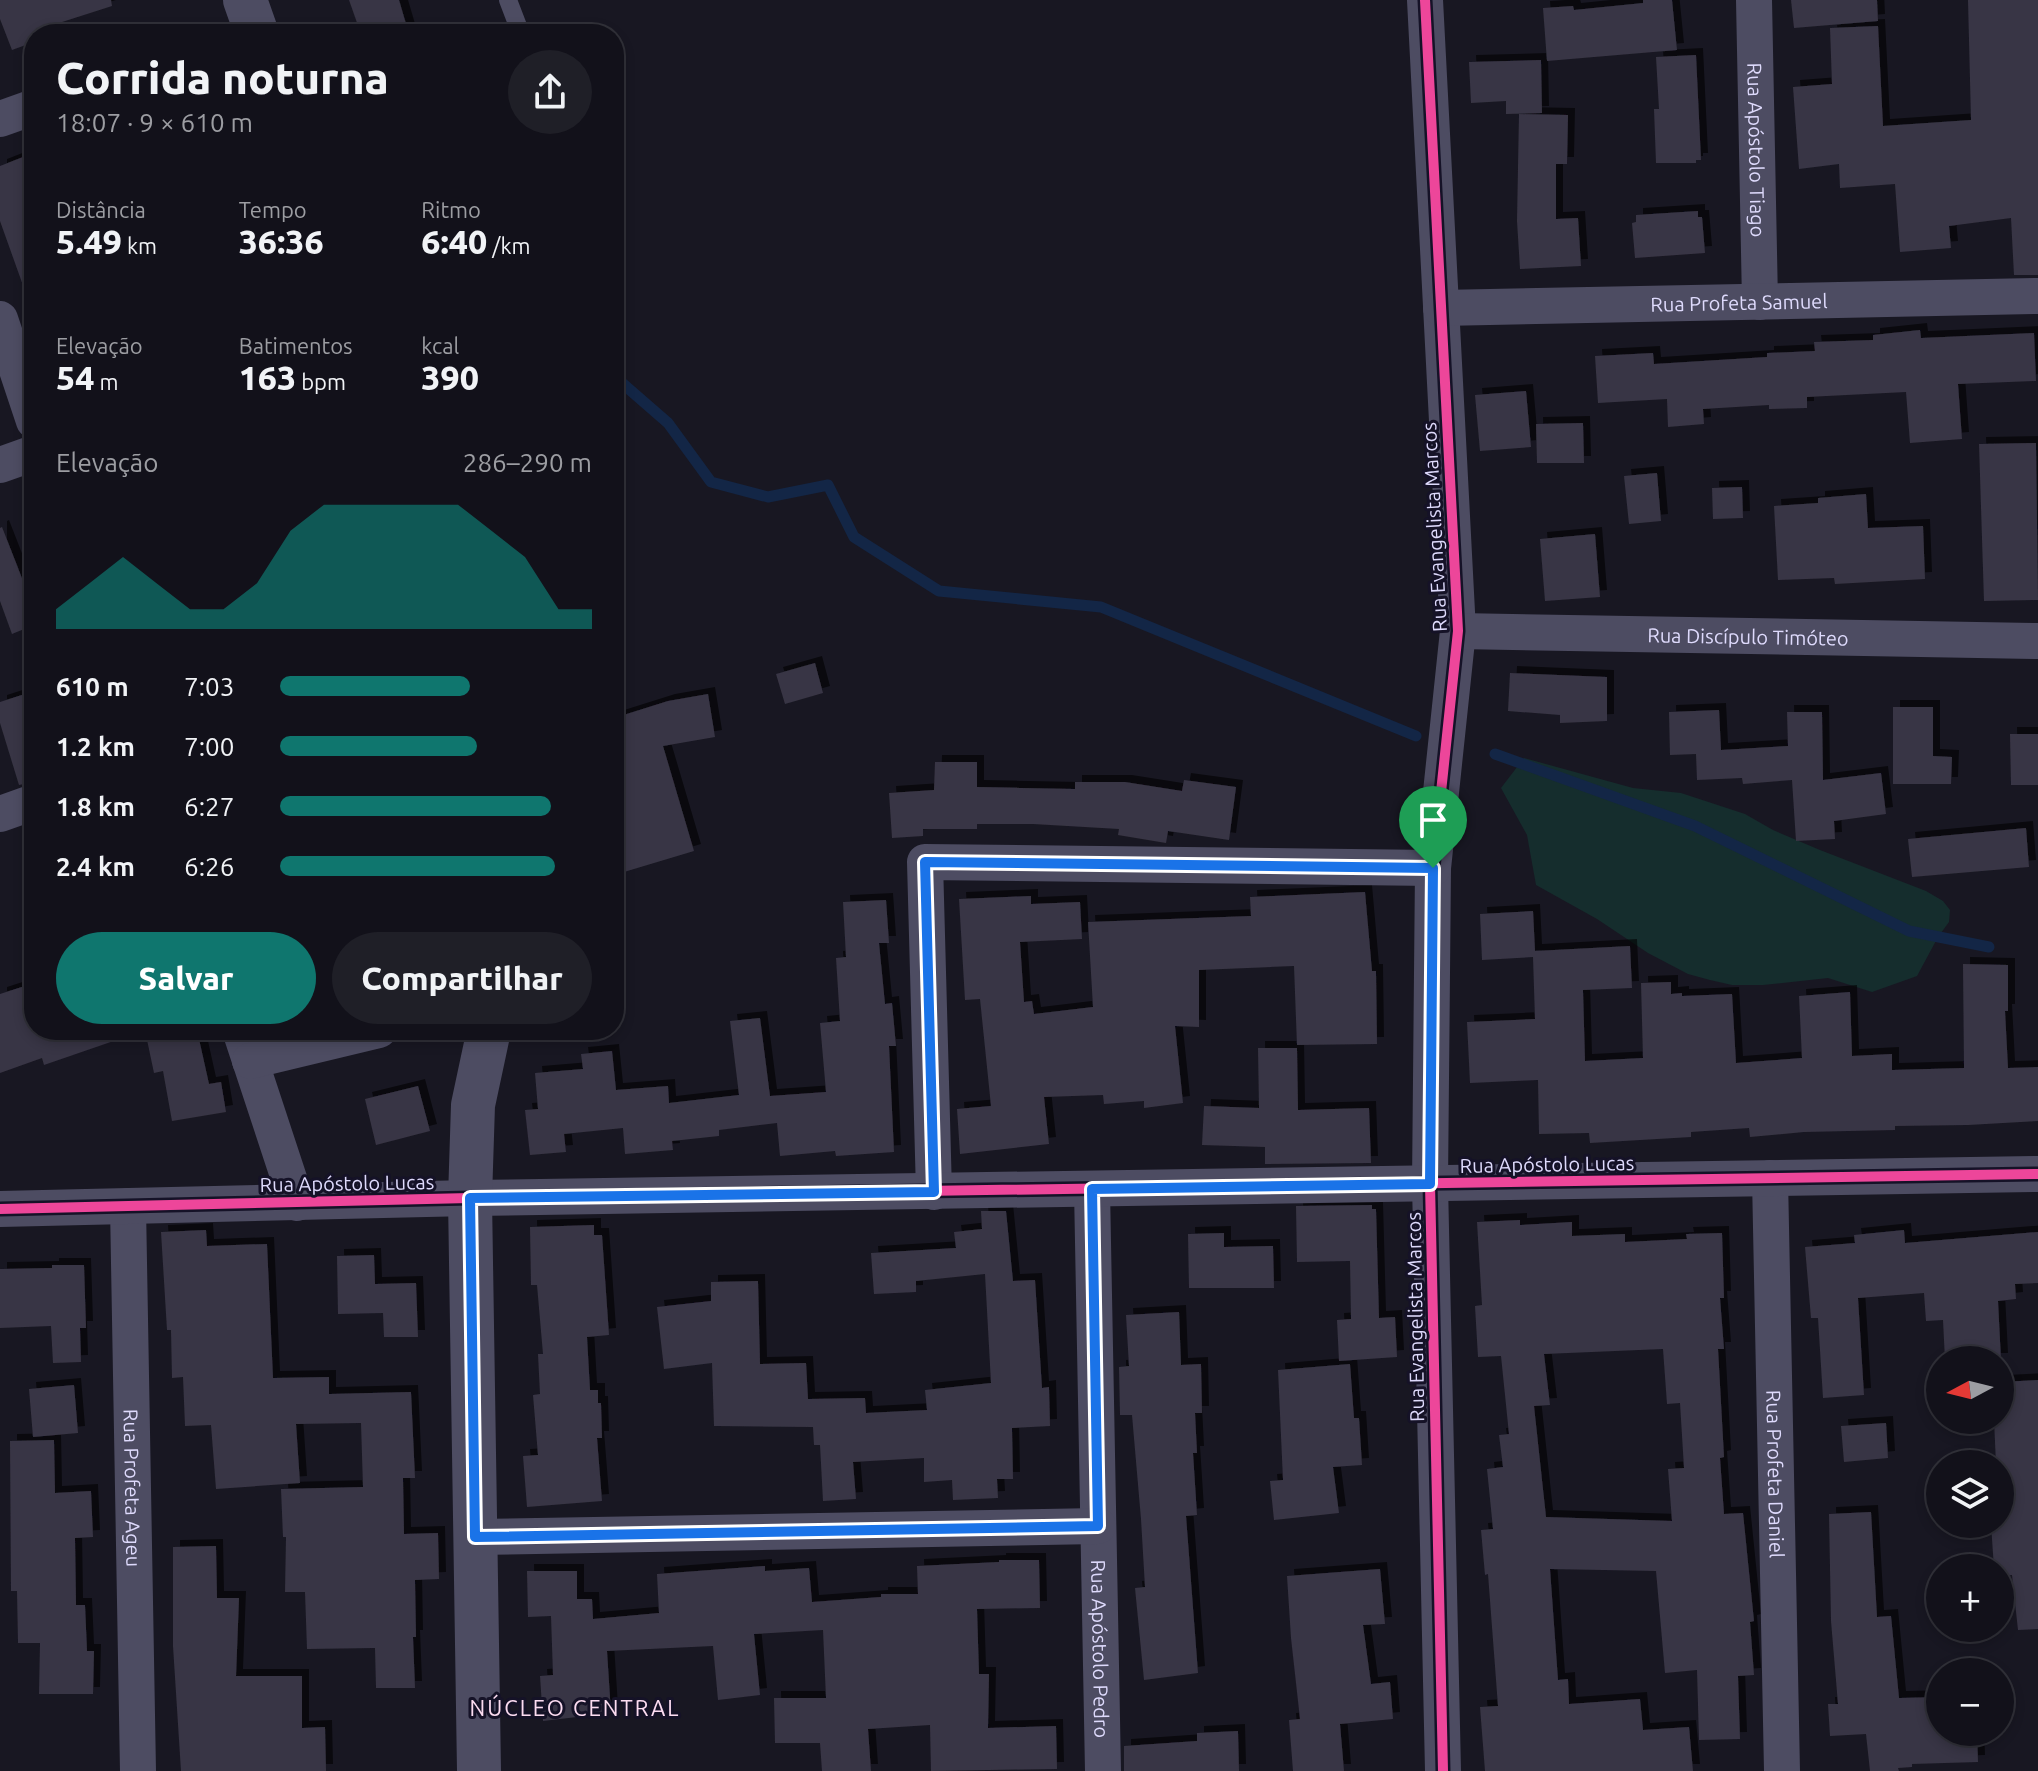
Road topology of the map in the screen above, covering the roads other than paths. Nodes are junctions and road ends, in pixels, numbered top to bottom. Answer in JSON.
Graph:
{"nodes":[{"id":1,"x":508,"y":0,"type":"edge"},
{"id":2,"x":1425,"y":0,"type":"edge"},
{"id":3,"x":1754,"y":0,"type":"edge"},
{"id":4,"x":517,"y":24,"type":"edge"},
{"id":5,"x":24,"y":111,"type":"edge"},
{"id":6,"x":0,"y":119,"type":"edge"},
{"id":7,"x":2038,"y":296,"type":"edge"},
{"id":8,"x":1760,"y":302,"type":"junction"},
{"id":9,"x":1441,"y":308,"type":"junction"},
{"id":10,"x":0,"y":319,"type":"edge"},
{"id":11,"x":24,"y":391,"type":"edge"},
{"id":12,"x":24,"y":457,"type":"edge"},
{"id":13,"x":0,"y":465,"type":"edge"},
{"id":14,"x":1458,"y":631,"type":"junction"},
{"id":15,"x":2038,"y":641,"type":"edge"},
{"id":16,"x":24,"y":806,"type":"edge"},
{"id":17,"x":0,"y":814,"type":"edge"},
{"id":18,"x":1433,"y":868,"type":"junction"},
{"id":19,"x":295,"y":1040,"type":"edge"},
{"id":20,"x":487,"y":1040,"type":"edge"},
{"id":21,"x":245,"y":1046,"type":"edge"},
{"id":22,"x":2038,"y":1174,"type":"edge"},
{"id":23,"x":1770,"y":1178,"type":"junction"},
{"id":24,"x":1430,"y":1184,"type":"junction"},
{"id":25,"x":1092,"y":1189,"type":"junction"},
{"id":26,"x":934,"y":1192,"type":"junction"},
{"id":27,"x":470,"y":1198,"type":"junction"},
{"id":28,"x":297,"y":1203,"type":"junction"},
{"id":29,"x":128,"y":1206,"type":"junction"},
{"id":30,"x":0,"y":1209,"type":"edge"},
{"id":31,"x":1098,"y":1526,"type":"junction"},
{"id":32,"x":475,"y":1537,"type":"junction"},
{"id":33,"x":138,"y":1771,"type":"edge"},
{"id":34,"x":479,"y":1771,"type":"edge"},
{"id":35,"x":1103,"y":1771,"type":"edge"},
{"id":36,"x":1443,"y":1771,"type":"edge"},
{"id":37,"x":1782,"y":1771,"type":"edge"}],
"edges":[{"from":1,"to":4,"type":"lane"},
{"from":2,"to":9,"type":"street","name":"Rua Evangelista Marcos"},
{"from":3,"to":8,"type":"street","name":"Rua Apóstolo Tiago"},
{"from":5,"to":6,"type":"street"},
{"from":7,"to":8,"type":"street","name":"Rua Profeta Samuel"},
{"from":8,"to":9,"type":"street","name":"Rua Profeta Samuel"},
{"from":9,"to":14,"type":"street","name":"Rua Evangelista Marcos"},
{"from":10,"to":11,"type":"street"},
{"from":12,"to":13,"type":"street"},
{"from":14,"to":15,"type":"street","name":"Rua Discípulo Timóteo"},
{"from":14,"to":18,"type":"street","name":"Rua Evangelista Marcos"},
{"from":16,"to":17,"type":"street"},
{"from":18,"to":24,"type":"street","name":"Rua Evangelista Marcos"},
{"from":18,"to":26,"type":"street"},
{"from":19,"to":21,"type":"street"},
{"from":20,"to":27,"type":"street"},
{"from":21,"to":28,"type":"street"},
{"from":22,"to":23,"type":"street","name":"Rua Apóstolo Lucas"},
{"from":23,"to":24,"type":"street","name":"Rua Apóstolo Lucas"},
{"from":23,"to":37,"type":"street","name":"Rua Profeta Daniel"},
{"from":24,"to":25,"type":"street","name":"Rua Apóstolo Lucas"},
{"from":24,"to":36,"type":"street","name":"Rua Evangelista Marcos"},
{"from":25,"to":26,"type":"street","name":"Rua Apóstolo Lucas"},
{"from":25,"to":31,"type":"street","name":"Rua Apóstolo Pedro"},
{"from":26,"to":27,"type":"street","name":"Rua Apóstolo Lucas"},
{"from":27,"to":28,"type":"street","name":"Rua Apóstolo Lucas"},
{"from":27,"to":32,"type":"street"},
{"from":28,"to":29,"type":"street","name":"Rua Apóstolo Lucas"},
{"from":29,"to":30,"type":"street","name":"Rua Apóstolo Lucas"},
{"from":29,"to":33,"type":"street","name":"Rua Profeta Ageu"},
{"from":31,"to":32,"type":"street"},
{"from":31,"to":35,"type":"street","name":"Rua Apóstolo Pedro"},
{"from":32,"to":34,"type":"street"}]}
